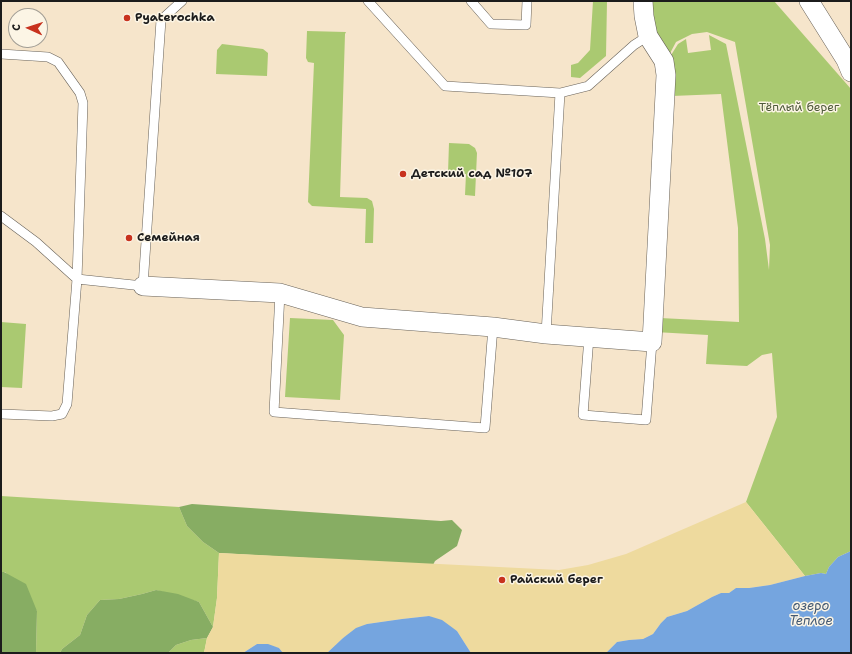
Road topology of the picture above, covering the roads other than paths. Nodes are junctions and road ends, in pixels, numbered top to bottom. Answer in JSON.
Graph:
{"nodes":[{"id":1,"x":182,"y":1,"type":"edge"},
{"id":2,"x":368,"y":1,"type":"edge"},
{"id":3,"x":471,"y":1,"type":"edge"},
{"id":4,"x":527,"y":1,"type":"edge"},
{"id":5,"x":643,"y":1,"type":"edge"},
{"id":6,"x":809,"y":1,"type":"edge"},
{"id":7,"x":648,"y":36,"type":"junction"},
{"id":8,"x":1,"y":54,"type":"edge"},
{"id":9,"x":851,"y":72,"type":"edge"},
{"id":10,"x":560,"y":93,"type":"junction"},
{"id":11,"x":1,"y":216,"type":"edge"},
{"id":12,"x":77,"y":279,"type":"junction"},
{"id":13,"x":144,"y":286,"type":"junction"},
{"id":14,"x":280,"y":293,"type":"junction"},
{"id":15,"x":493,"y":327,"type":"junction"},
{"id":16,"x":546,"y":334,"type":"junction"},
{"id":17,"x":589,"y":337,"type":"junction"},
{"id":18,"x":652,"y":342,"type":"junction"},
{"id":19,"x":1,"y":414,"type":"edge"}],
"edges":[{"from":1,"to":13,"type":"lane"},
{"from":2,"to":10,"type":"lane"},
{"from":3,"to":4,"type":"lane"},
{"from":5,"to":7,"type":"street"},
{"from":6,"to":9,"type":"street"},
{"from":7,"to":10,"type":"lane"},
{"from":7,"to":18,"type":"street"},
{"from":8,"to":12,"type":"lane"},
{"from":10,"to":16,"type":"lane"},
{"from":11,"to":12,"type":"lane"},
{"from":12,"to":13,"type":"lane"},
{"from":12,"to":19,"type":"lane"},
{"from":13,"to":14,"type":"street"},
{"from":14,"to":15,"type":"street"},
{"from":14,"to":15,"type":"lane"},
{"from":15,"to":16,"type":"street"},
{"from":16,"to":17,"type":"street"},
{"from":17,"to":18,"type":"street"},
{"from":17,"to":18,"type":"lane"}]}
